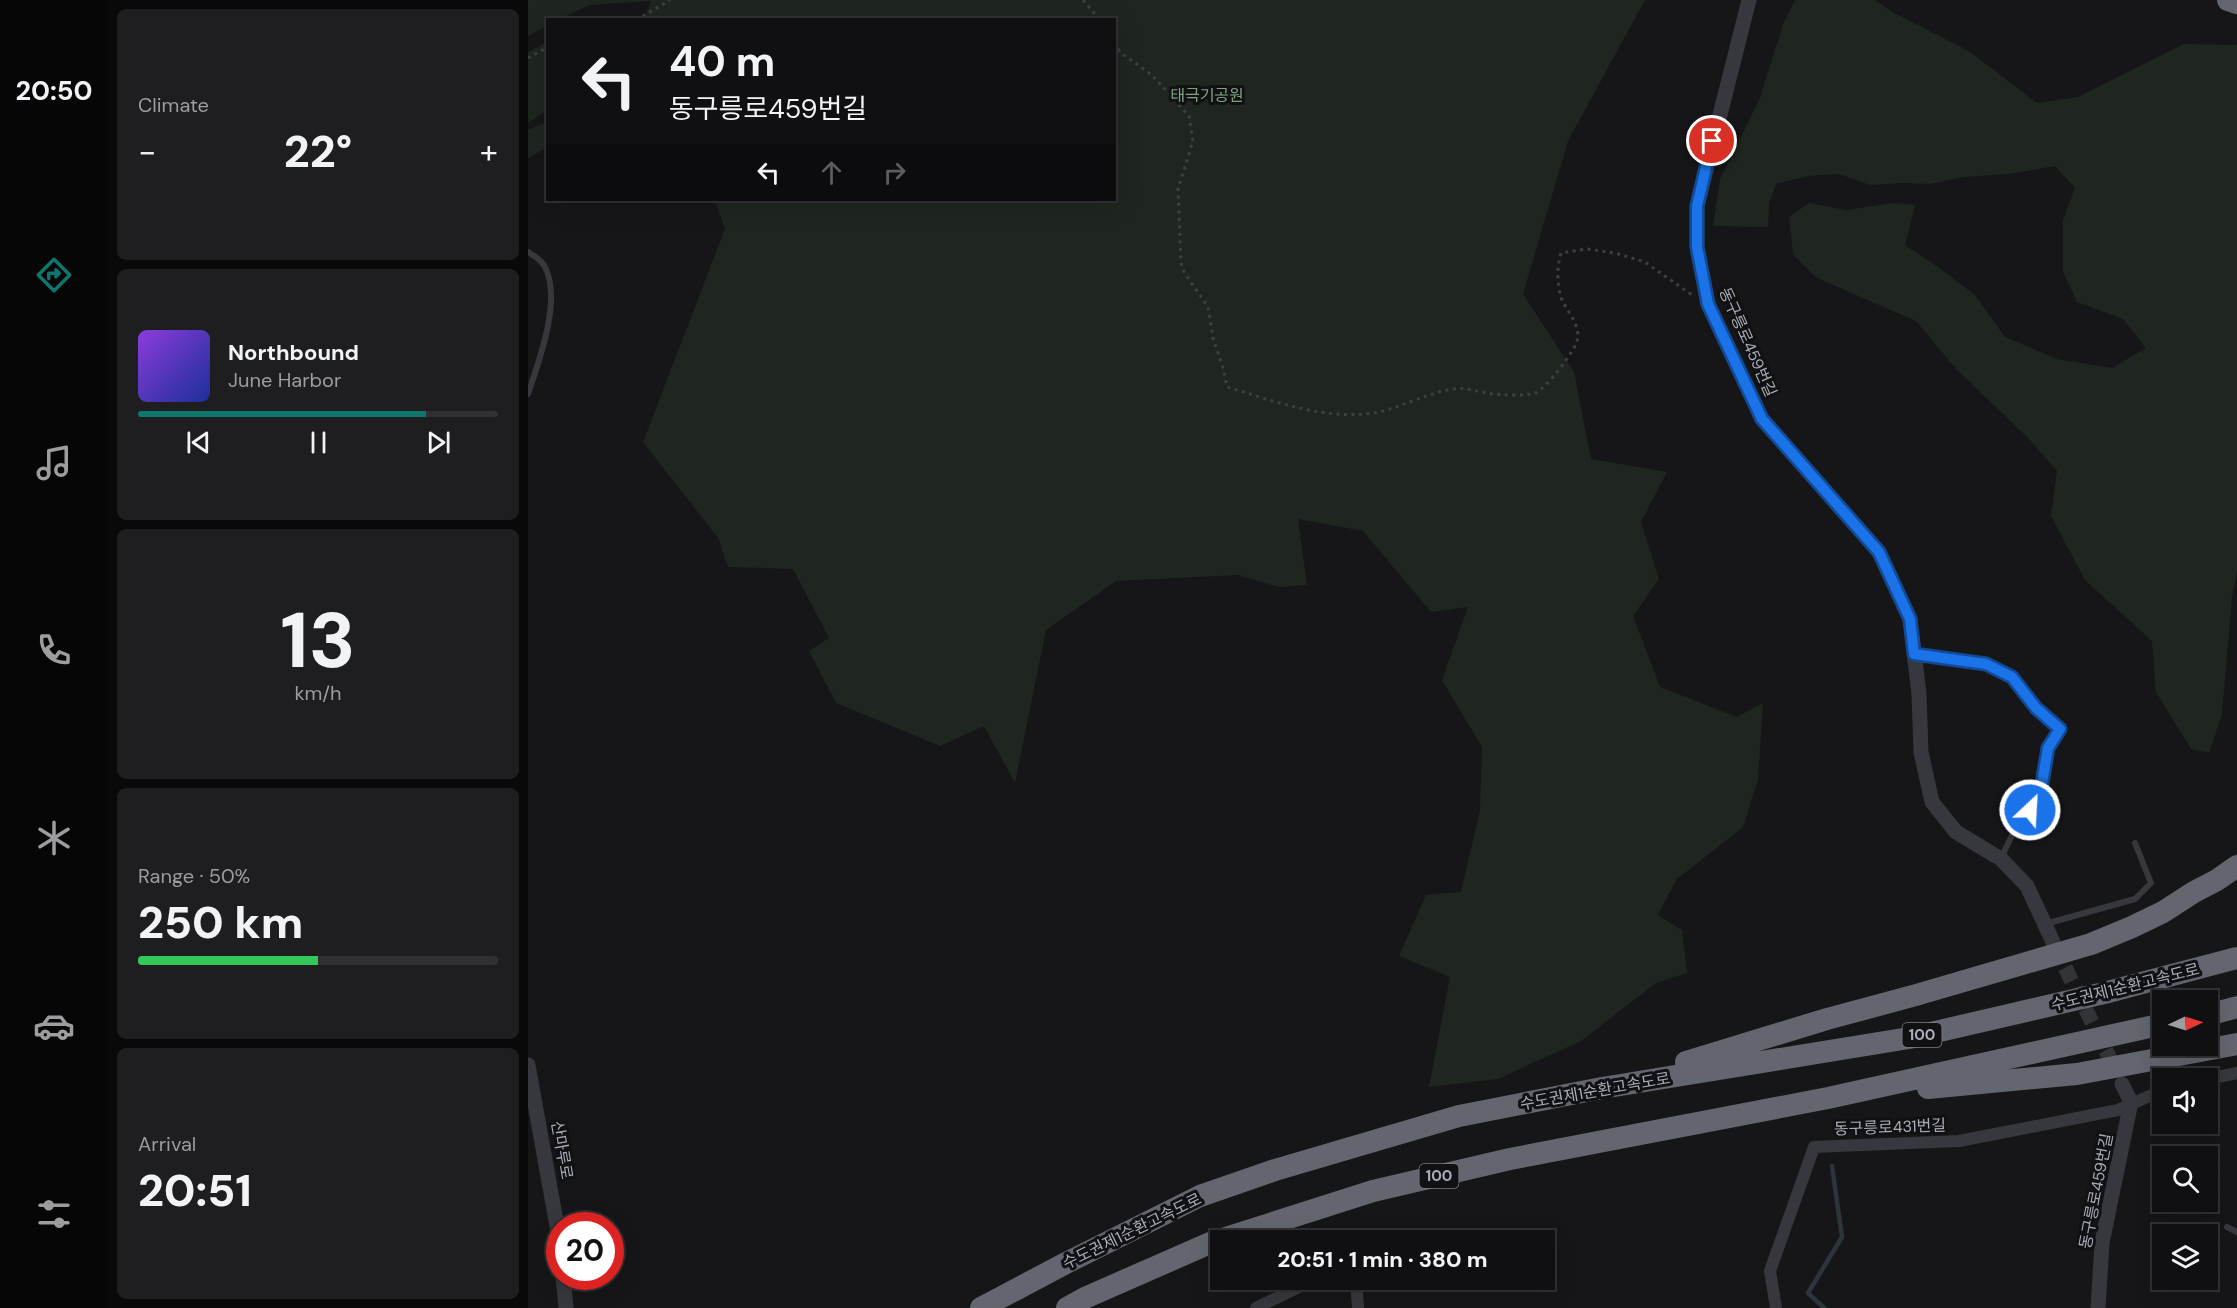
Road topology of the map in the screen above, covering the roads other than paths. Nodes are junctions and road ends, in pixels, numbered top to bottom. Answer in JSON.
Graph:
{"nodes":[{"id":1,"x":1749,"y":0,"type":"edge"},
{"id":2,"x":2228,"y":0,"type":"edge"},
{"id":3,"x":2237,"y":3,"type":"edge"},
{"id":4,"x":528,"y":252,"type":"edge"},
{"id":5,"x":528,"y":394,"type":"edge"},
{"id":6,"x":1914,"y":654,"type":"junction"},
{"id":7,"x":2135,"y":843,"type":"dead end"},
{"id":8,"x":2001,"y":859,"type":"junction"},
{"id":9,"x":2237,"y":866,"type":"edge"},
{"id":10,"x":2045,"y":924,"type":"junction"},
{"id":11,"x":2053,"y":942,"type":"tunnel mouth"},
{"id":12,"x":2237,"y":958,"type":"edge"},
{"id":13,"x":2237,"y":1007,"type":"edge"},
{"id":14,"x":2218,"y":1012,"type":"edge"},
{"id":15,"x":2152,"y":1026,"type":"edge"},
{"id":16,"x":2237,"y":1044,"type":"edge"},
{"id":17,"x":528,"y":1065,"type":"edge"},
{"id":18,"x":2237,"y":1073,"type":"edge"},
{"id":19,"x":2218,"y":1077,"type":"edge"},
{"id":20,"x":2122,"y":1084,"type":"tunnel mouth"},
{"id":21,"x":1602,"y":1088,"type":"junction"},
{"id":22,"x":2152,"y":1094,"type":"edge"},
{"id":23,"x":1828,"y":1098,"type":"junction"},
{"id":24,"x":2131,"y":1102,"type":"junction"},
{"id":25,"x":554,"y":1212,"type":"edge"},
{"id":26,"x":2226,"y":1227,"type":"dead end"},
{"id":27,"x":2237,"y":1232,"type":"edge"},
{"id":28,"x":564,"y":1290,"type":"edge"},
{"id":29,"x":1293,"y":1290,"type":"edge"},
{"id":30,"x":1357,"y":1290,"type":"edge"},
{"id":31,"x":566,"y":1308,"type":"edge"},
{"id":32,"x":981,"y":1308,"type":"edge"},
{"id":33,"x":1067,"y":1308,"type":"edge"},
{"id":34,"x":1256,"y":1308,"type":"edge"},
{"id":35,"x":1358,"y":1308,"type":"edge"},
{"id":36,"x":1776,"y":1308,"type":"edge"},
{"id":37,"x":2098,"y":1308,"type":"edge"}],
"edges":[{"from":1,"to":6,"type":"street","name":"동구릉로459번길"},
{"from":2,"to":3,"type":"highway"},
{"from":4,"to":5,"type":"lane"},
{"from":6,"to":8,"type":"street","name":"동구릉로459번길"},
{"from":6,"to":8,"type":"lane"},
{"from":7,"to":10,"type":"lane"},
{"from":8,"to":10,"type":"street","name":"동구릉로459번길"},
{"from":9,"to":21,"type":"highway"},
{"from":10,"to":11,"type":"street","name":"동구릉로459번길"},
{"from":12,"to":21,"type":"highway","name":"수도권제1순환고속도로","number":"100"},
{"from":13,"to":14,"type":"highway"},
{"from":15,"to":23,"type":"highway","number":"100"},
{"from":16,"to":23,"type":"highway"},
{"from":17,"to":25,"type":"street","name":"산마루로"},
{"from":18,"to":19,"type":"street"},
{"from":20,"to":24,"type":"street"},
{"from":21,"to":32,"type":"highway","name":"수도권제1순환고속도로","number":"100"},
{"from":22,"to":24,"type":"street"},
{"from":23,"to":33,"type":"highway","number":"100"},
{"from":24,"to":36,"type":"street","name":"동구릉로431번길"},
{"from":24,"to":37,"type":"street","name":"동구릉로459번길"},
{"from":26,"to":27,"type":"lane"},
{"from":28,"to":31,"type":"street"},
{"from":29,"to":34,"type":"street"},
{"from":30,"to":35,"type":"street"}]}
